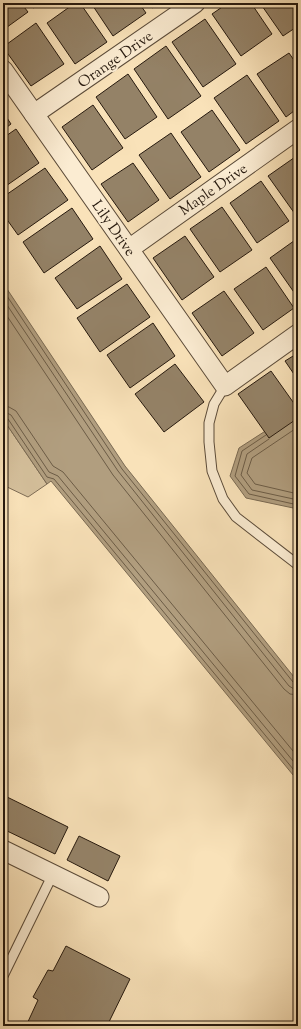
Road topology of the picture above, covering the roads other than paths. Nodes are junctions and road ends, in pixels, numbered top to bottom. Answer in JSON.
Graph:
{"nodes":[{"id":1,"x":195,"y":3,"type":"edge"},
{"id":2,"x":3,"y":70,"type":"edge"},
{"id":3,"x":34,"y":114,"type":"junction"},
{"id":4,"x":298,"y":129,"type":"edge"},
{"id":5,"x":129,"y":249,"type":"junction"},
{"id":6,"x":298,"y":334,"type":"edge"},
{"id":7,"x":225,"y":386,"type":"junction"},
{"id":8,"x":298,"y":565,"type":"edge"},
{"id":9,"x":3,"y":850,"type":"edge"},
{"id":10,"x":53,"y":874,"type":"junction"},
{"id":11,"x":98,"y":897,"type":"dead end"},
{"id":12,"x":3,"y":976,"type":"edge"}],
"edges":[{"from":1,"to":3,"type":"street","name":"Orange Drive"},
{"from":2,"to":3,"type":"street","name":"Lily Drive"},
{"from":3,"to":5,"type":"street","name":"Lily Drive"},
{"from":4,"to":5,"type":"street","name":"Maple Drive"},
{"from":5,"to":7,"type":"street","name":"Lily Drive"},
{"from":6,"to":7,"type":"street"},
{"from":7,"to":8,"type":"lane"},
{"from":9,"to":10,"type":"street"},
{"from":10,"to":11,"type":"street"},
{"from":10,"to":12,"type":"lane"}]}
